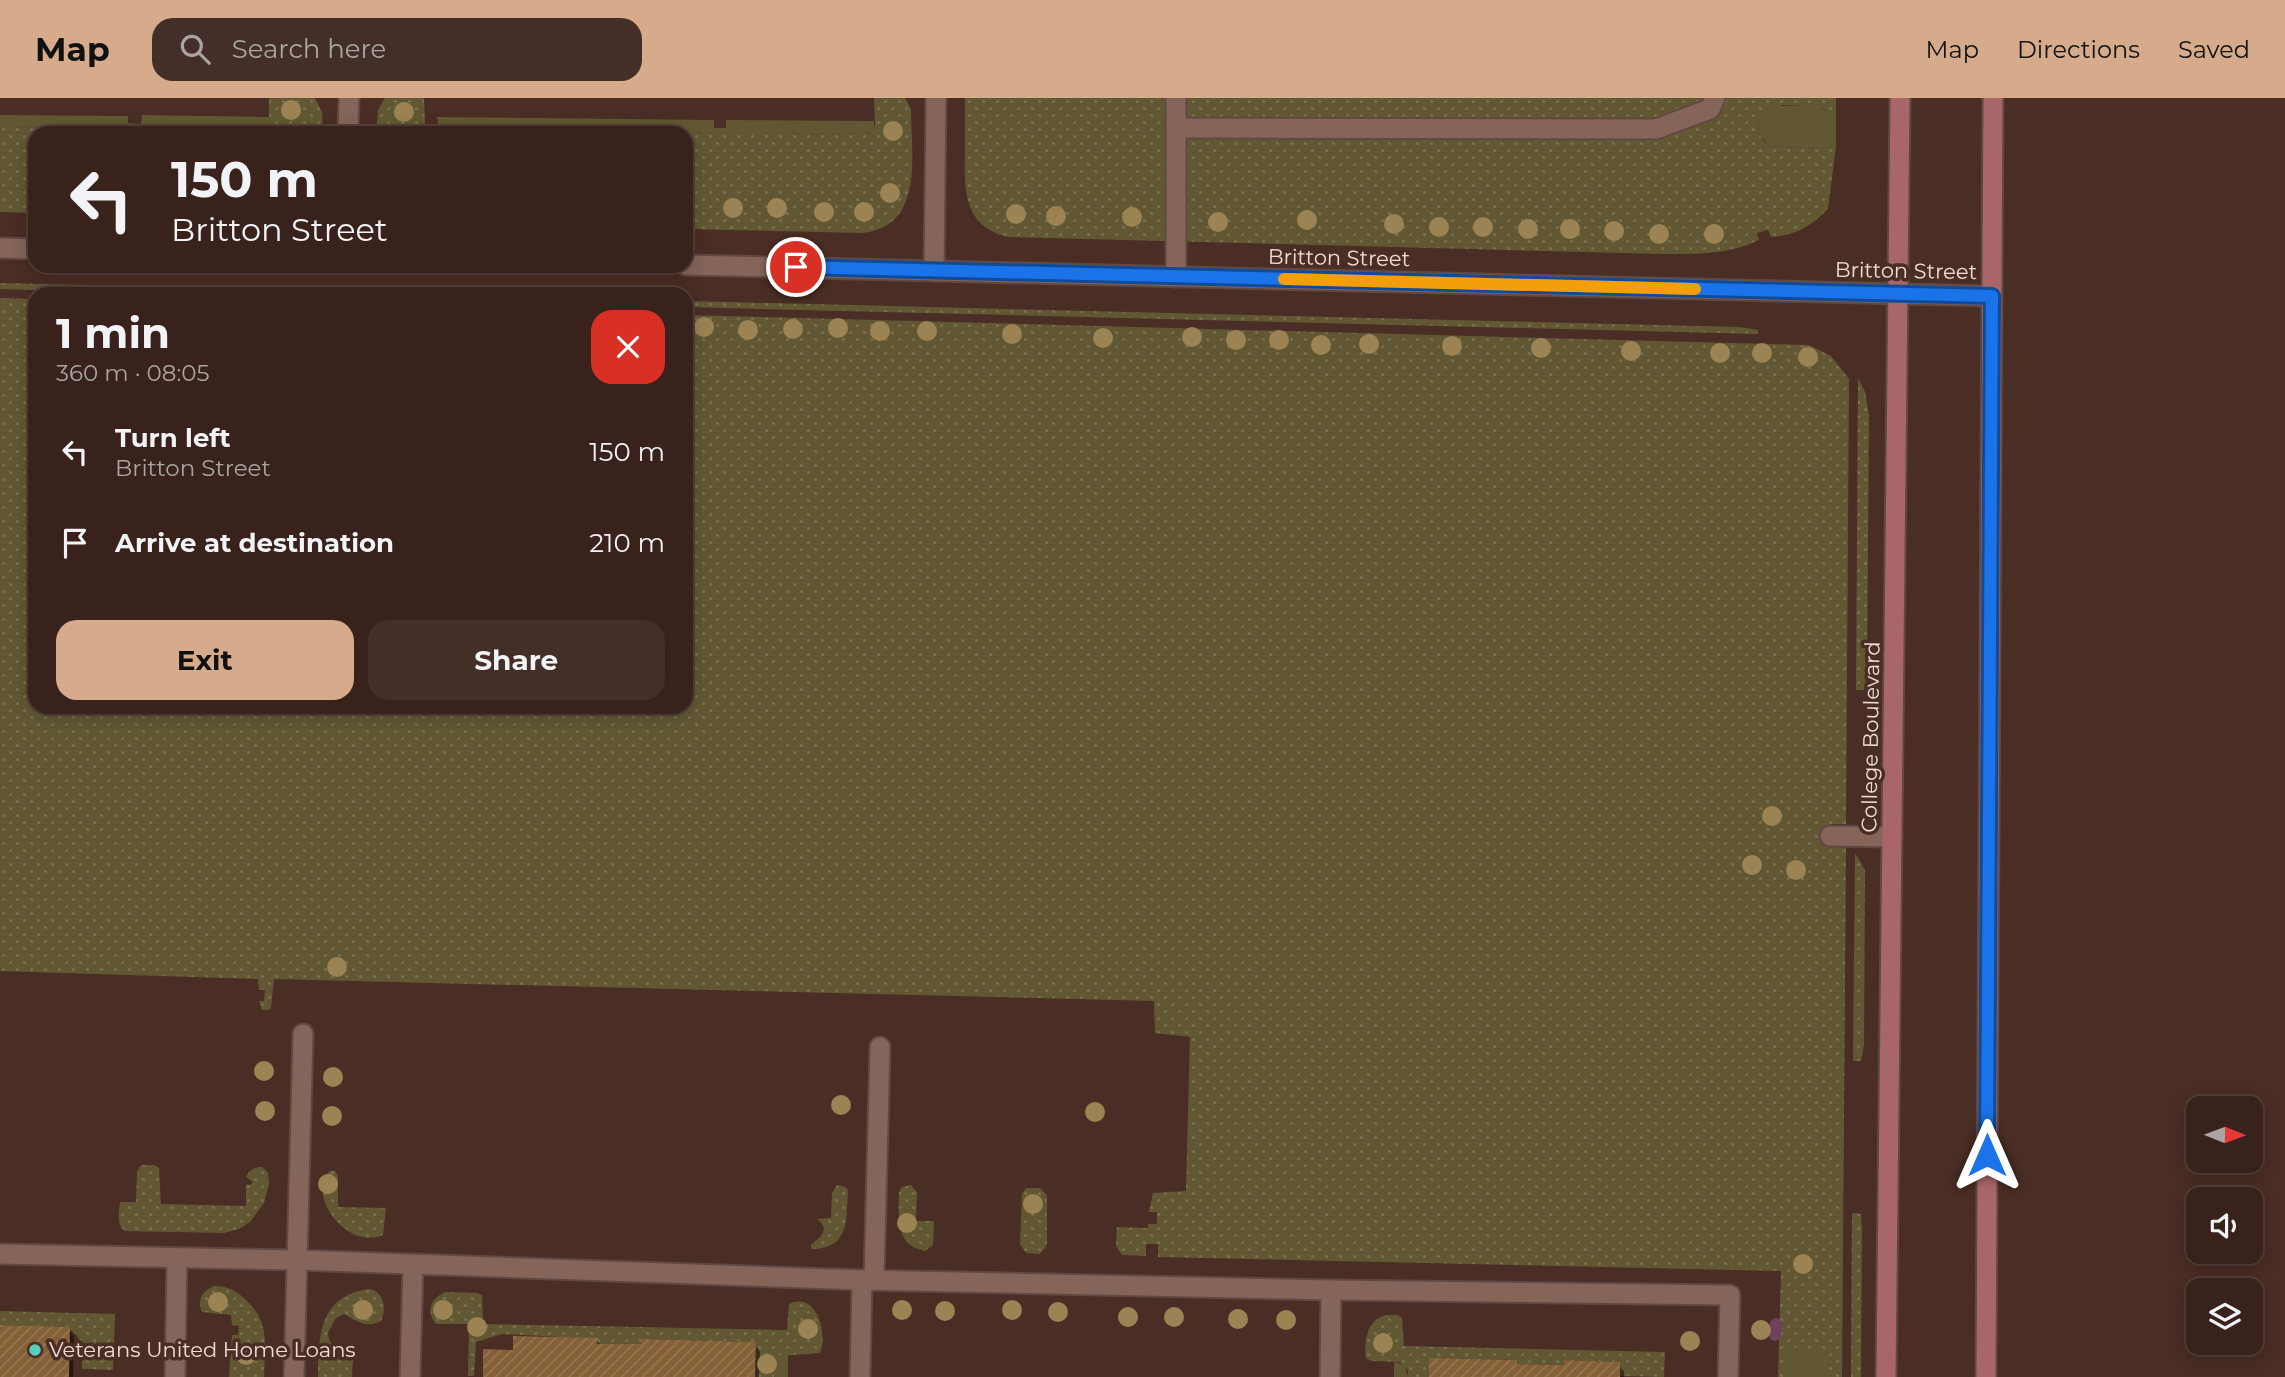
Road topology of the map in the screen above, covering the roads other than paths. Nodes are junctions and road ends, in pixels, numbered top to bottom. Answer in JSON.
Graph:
{"nodes":[{"id":1,"x":349,"y":98,"type":"edge"},
{"id":2,"x":936,"y":98,"type":"edge"},
{"id":3,"x":1176,"y":98,"type":"edge"},
{"id":4,"x":1715,"y":98,"type":"edge"},
{"id":5,"x":1900,"y":98,"type":"edge"},
{"id":6,"x":1993,"y":98,"type":"edge"},
{"id":7,"x":348,"y":126,"type":"edge"},
{"id":8,"x":1176,"y":128,"type":"junction"},
{"id":9,"x":0,"y":248,"type":"edge"},
{"id":10,"x":28,"y":249,"type":"edge"},
{"id":11,"x":693,"y":265,"type":"edge"},
{"id":12,"x":934,"y":271,"type":"junction"},
{"id":13,"x":1176,"y":276,"type":"junction"},
{"id":14,"x":1899,"y":294,"type":"junction"},
{"id":15,"x":1992,"y":296,"type":"junction"},
{"id":16,"x":1830,"y":836,"type":"dead end"},
{"id":17,"x":1892,"y":837,"type":"junction"},
{"id":18,"x":303,"y":1034,"type":"dead end"},
{"id":19,"x":880,"y":1047,"type":"dead end"},
{"id":20,"x":0,"y":1254,"type":"edge"},
{"id":21,"x":177,"y":1258,"type":"junction"},
{"id":22,"x":297,"y":1260,"type":"junction"},
{"id":23,"x":412,"y":1265,"type":"junction"},
{"id":24,"x":868,"y":1280,"type":"junction"},
{"id":25,"x":1331,"y":1290,"type":"junction"},
{"id":26,"x":175,"y":1377,"type":"edge"},
{"id":27,"x":294,"y":1377,"type":"edge"},
{"id":28,"x":410,"y":1377,"type":"edge"},
{"id":29,"x":860,"y":1377,"type":"edge"},
{"id":30,"x":1330,"y":1377,"type":"edge"},
{"id":31,"x":1728,"y":1377,"type":"edge"},
{"id":32,"x":1886,"y":1377,"type":"edge"},
{"id":33,"x":1986,"y":1377,"type":"edge"}],
"edges":[{"from":1,"to":7,"type":"street"},
{"from":2,"to":12,"type":"street"},
{"from":3,"to":8,"type":"street"},
{"from":4,"to":8,"type":"street"},
{"from":5,"to":14,"type":"main road","name":"College Boulevard"},
{"from":6,"to":15,"type":"main road"},
{"from":8,"to":13,"type":"street"},
{"from":9,"to":10,"type":"street"},
{"from":11,"to":12,"type":"street","name":"Britton Street"},
{"from":12,"to":13,"type":"street","name":"Britton Street"},
{"from":13,"to":14,"type":"street","name":"Britton Street"},
{"from":14,"to":15,"type":"street","name":"Britton Street"},
{"from":14,"to":17,"type":"main road","name":"College Boulevard"},
{"from":15,"to":33,"type":"main road"},
{"from":16,"to":17,"type":"street"},
{"from":17,"to":32,"type":"main road","name":"College Boulevard"},
{"from":18,"to":22,"type":"street"},
{"from":19,"to":24,"type":"street"},
{"from":20,"to":21,"type":"street"},
{"from":21,"to":22,"type":"street"},
{"from":21,"to":26,"type":"street"},
{"from":22,"to":23,"type":"street"},
{"from":22,"to":27,"type":"street"},
{"from":23,"to":24,"type":"street"},
{"from":23,"to":28,"type":"street"},
{"from":24,"to":25,"type":"street"},
{"from":24,"to":29,"type":"street"},
{"from":25,"to":30,"type":"street"},
{"from":25,"to":31,"type":"street"}]}
